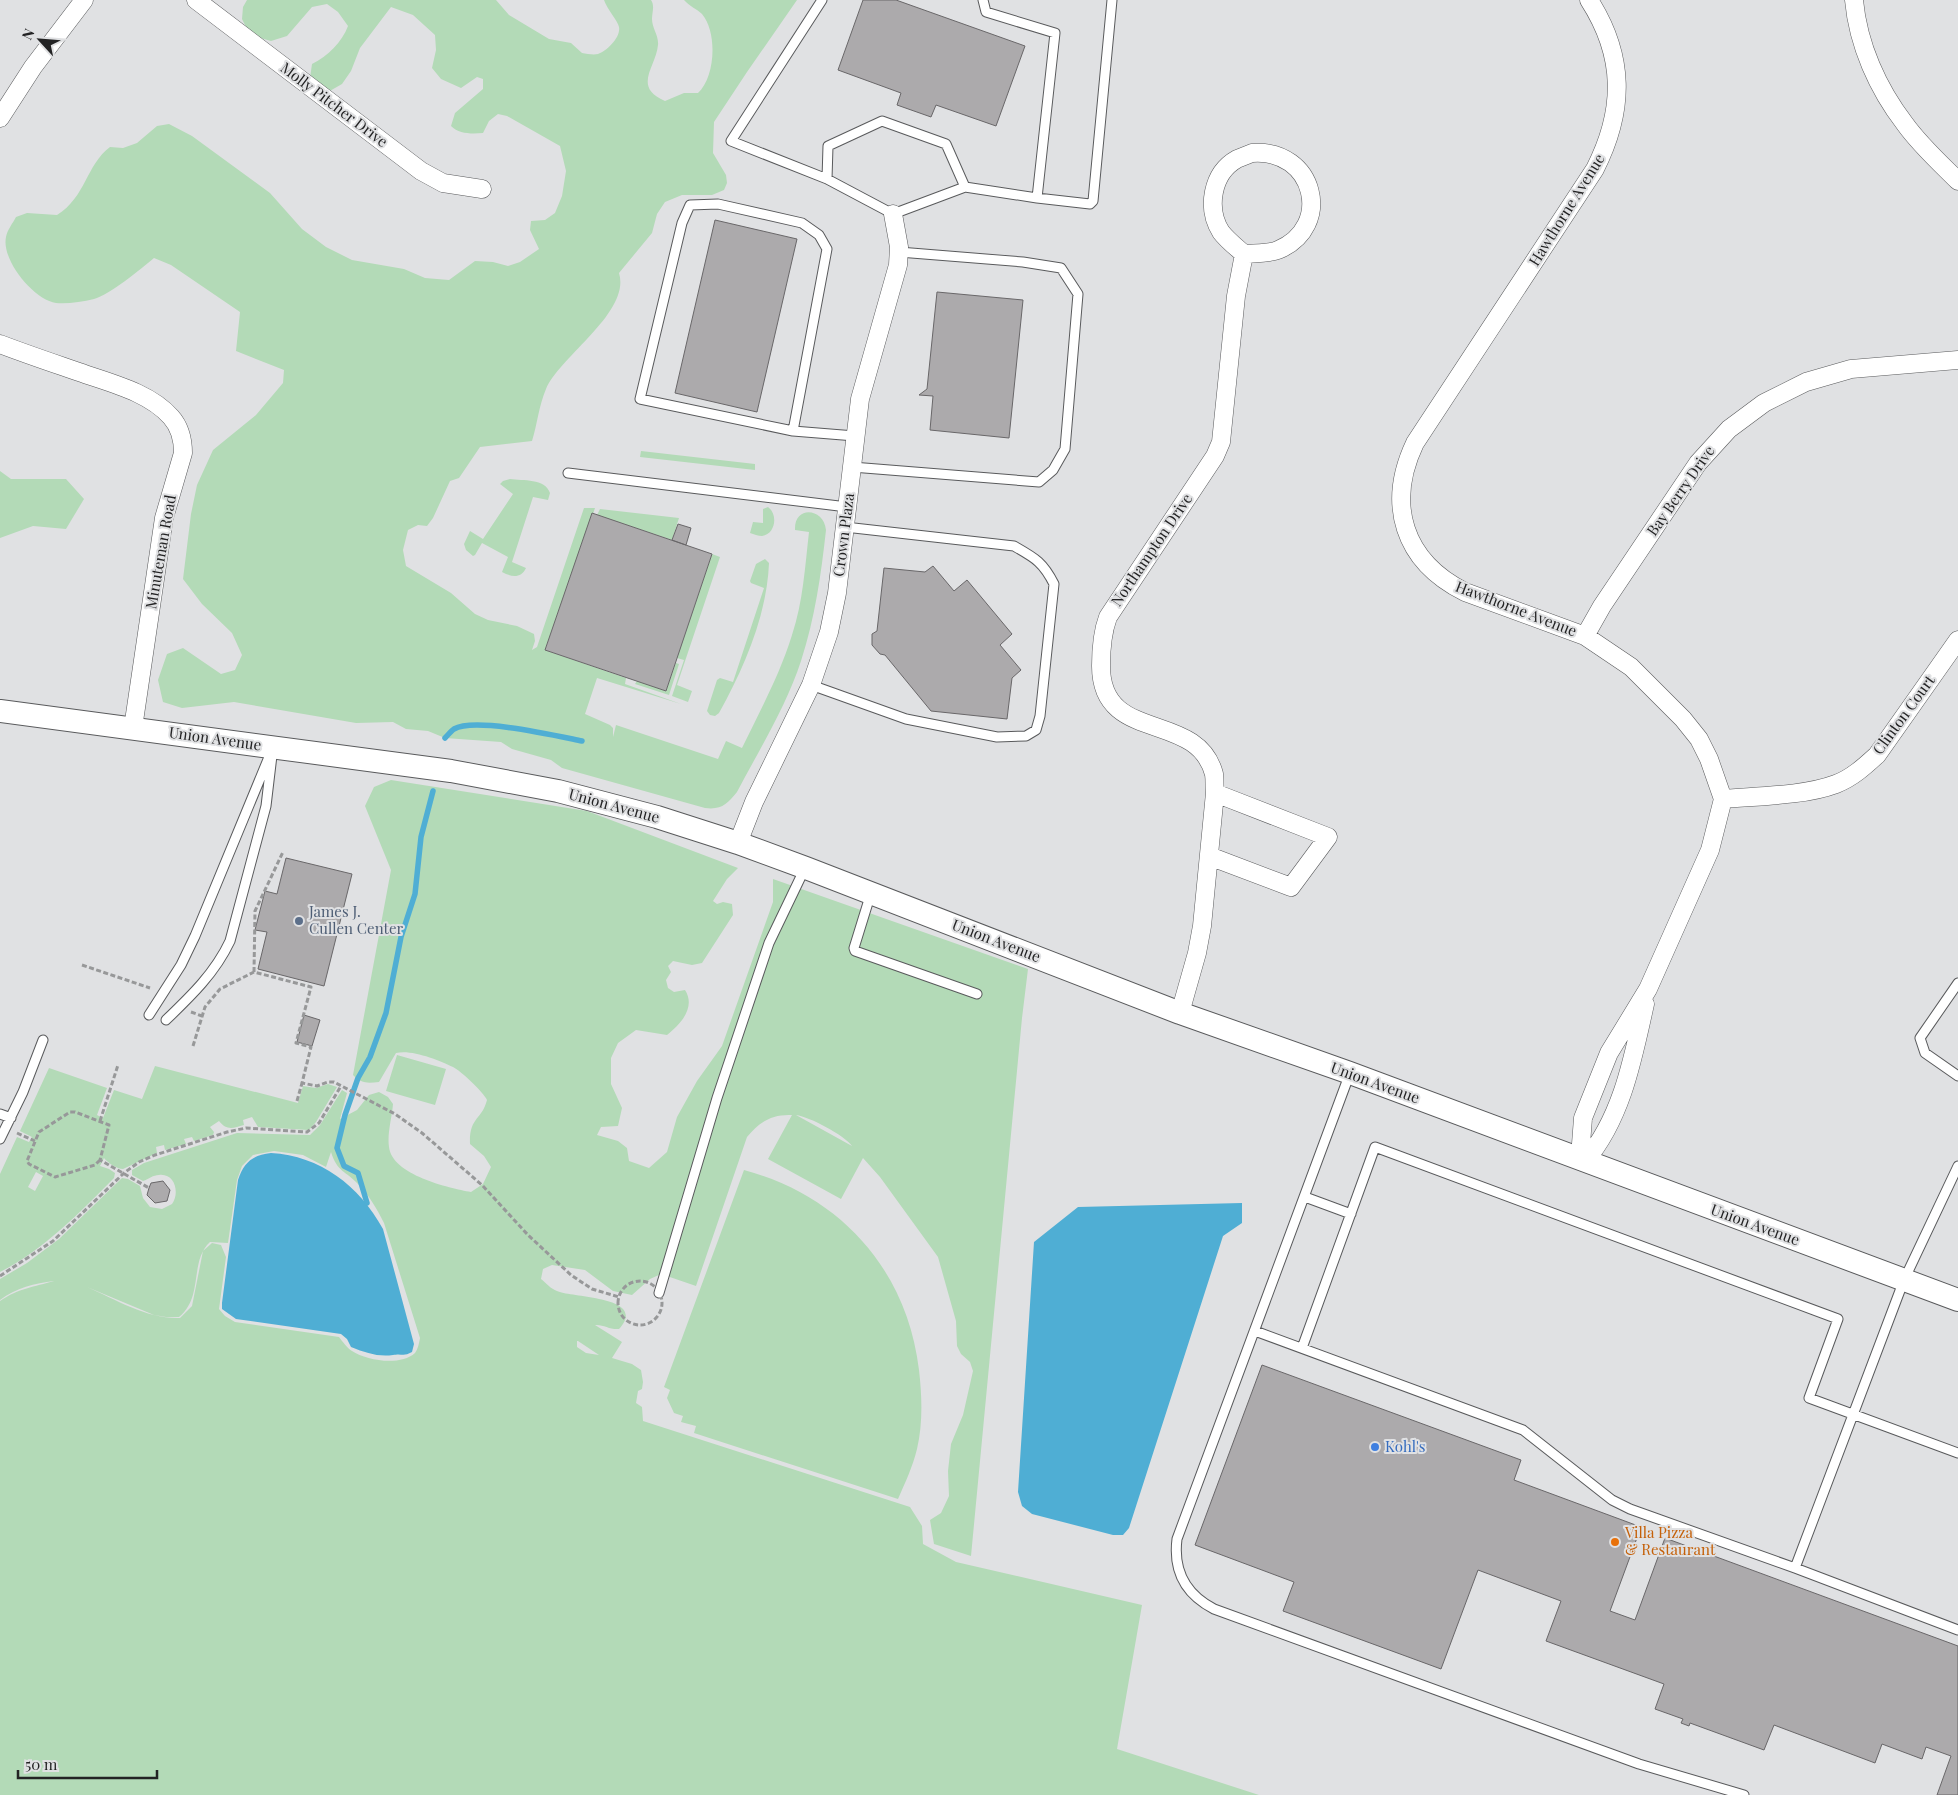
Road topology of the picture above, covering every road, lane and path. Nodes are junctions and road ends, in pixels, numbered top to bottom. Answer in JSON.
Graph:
{"nodes":[{"id":1,"x":84,"y":0,"type":"edge"},
{"id":2,"x":822,"y":0,"type":"edge"},
{"id":3,"x":983,"y":0,"type":"edge"},
{"id":4,"x":1112,"y":0,"type":"edge"},
{"id":5,"x":1589,"y":0,"type":"edge"},
{"id":6,"x":1854,"y":0,"type":"edge"},
{"id":7,"x":208,"y":4,"type":"edge"},
{"id":8,"x":0,"y":118,"type":"edge"},
{"id":9,"x":827,"y":179,"type":"junction"},
{"id":10,"x":1958,"y":181,"type":"edge"},
{"id":11,"x":965,"y":188,"type":"junction"},
{"id":12,"x":482,"y":189,"type":"dead end"},
{"id":13,"x":1037,"y":198,"type":"junction"},
{"id":14,"x":893,"y":214,"type":"junction"},
{"id":15,"x":899,"y":252,"type":"junction"},
{"id":16,"x":1244,"y":254,"type":"junction"},
{"id":17,"x":0,"y":344,"type":"edge"},
{"id":18,"x":1958,"y":360,"type":"edge"},
{"id":19,"x":792,"y":431,"type":"junction"},
{"id":20,"x":855,"y":436,"type":"junction"},
{"id":21,"x":852,"y":467,"type":"junction"},
{"id":22,"x":568,"y":473,"type":"dead end"},
{"id":23,"x":847,"y":507,"type":"junction"},
{"id":24,"x":845,"y":527,"type":"junction"},
{"id":25,"x":1585,"y":636,"type":"junction"},
{"id":26,"x":1958,"y":640,"type":"edge"},
{"id":27,"x":811,"y":685,"type":"junction"},
{"id":28,"x":0,"y":711,"type":"edge"},
{"id":29,"x":134,"y":728,"type":"junction"},
{"id":30,"x":273,"y":747,"type":"junction"},
{"id":31,"x":1215,"y":793,"type":"junction"},
{"id":32,"x":1723,"y":799,"type":"junction"},
{"id":33,"x":738,"y":843,"type":"junction"},
{"id":34,"x":283,"y":852,"type":"dead end"},
{"id":35,"x":1209,"y":856,"type":"junction"},
{"id":36,"x":806,"y":868,"type":"junction"},
{"id":37,"x":871,"y":893,"type":"junction"},
{"id":38,"x":82,"y":966,"type":"dead end"},
{"id":39,"x":254,"y":972,"type":"junction"},
{"id":40,"x":1958,"y":984,"type":"edge"},
{"id":41,"x":1648,"y":989,"type":"junction"},
{"id":42,"x":156,"y":990,"type":"dead end"},
{"id":43,"x":977,"y":994,"type":"dead end"},
{"id":44,"x":1180,"y":1013,"type":"junction"},
{"id":45,"x":149,"y":1015,"type":"dead end"},
{"id":46,"x":166,"y":1020,"type":"dead end"},
{"id":47,"x":43,"y":1040,"type":"dead end"},
{"id":48,"x":193,"y":1046,"type":"dead end"},
{"id":49,"x":118,"y":1065,"type":"dead end"},
{"id":50,"x":1350,"y":1073,"type":"junction"},
{"id":51,"x":1958,"y":1076,"type":"edge"},
{"id":52,"x":302,"y":1083,"type":"junction"},
{"id":53,"x":342,"y":1086,"type":"junction"},
{"id":54,"x":298,"y":1101,"type":"dead end"},
{"id":55,"x":0,"y":1114,"type":"edge"},
{"id":56,"x":11,"y":1118,"type":"junction"},
{"id":57,"x":100,"y":1121,"type":"junction"},
{"id":58,"x":6,"y":1128,"type":"junction"},
{"id":59,"x":0,"y":1139,"type":"edge"},
{"id":60,"x":35,"y":1141,"type":"junction"},
{"id":61,"x":100,"y":1160,"type":"junction"},
{"id":62,"x":1585,"y":1161,"type":"junction"},
{"id":63,"x":1958,"y":1166,"type":"edge"},
{"id":64,"x":124,"y":1173,"type":"junction"},
{"id":65,"x":150,"y":1188,"type":"dead end"},
{"id":66,"x":1305,"y":1197,"type":"junction"},
{"id":67,"x":1350,"y":1214,"type":"junction"},
{"id":68,"x":0,"y":1276,"type":"edge"},
{"id":69,"x":1904,"y":1280,"type":"junction"},
{"id":70,"x":659,"y":1293,"type":"junction"},
{"id":71,"x":619,"y":1296,"type":"junction"},
{"id":72,"x":1958,"y":1300,"type":"edge"},
{"id":73,"x":1256,"y":1331,"type":"junction"},
{"id":74,"x":1302,"y":1348,"type":"junction"},
{"id":75,"x":1853,"y":1414,"type":"junction"},
{"id":76,"x":1958,"y":1453,"type":"edge"},
{"id":77,"x":1795,"y":1568,"type":"junction"},
{"id":78,"x":1958,"y":1630,"type":"edge"},
{"id":79,"x":1744,"y":1795,"type":"edge"}],
"edges":[{"from":1,"to":8,"type":"street"},
{"from":2,"to":9,"type":"lane"},
{"from":3,"to":13,"type":"lane"},
{"from":4,"to":13,"type":"lane"},
{"from":5,"to":25,"type":"street","name":"Hawthorne Avenue"},
{"from":6,"to":10,"type":"street"},
{"from":7,"to":12,"type":"street","name":"Molly Pitcher Drive"},
{"from":9,"to":11,"type":"lane"},
{"from":9,"to":14,"type":"lane"},
{"from":11,"to":13,"type":"lane"},
{"from":11,"to":14,"type":"lane"},
{"from":14,"to":15,"type":"street","name":"Crown Plaza"},
{"from":15,"to":20,"type":"street","name":"Crown Plaza"},
{"from":15,"to":21,"type":"lane"},
{"from":16,"to":16,"type":"street"},
{"from":16,"to":31,"type":"street","name":"Northampton Drive"},
{"from":17,"to":29,"type":"street","name":"Minuteman Road"},
{"from":18,"to":25,"type":"street","name":"Bay Berry Drive"},
{"from":19,"to":19,"type":"lane"},
{"from":19,"to":20,"type":"lane"},
{"from":20,"to":21,"type":"street","name":"Crown Plaza"},
{"from":21,"to":23,"type":"street","name":"Crown Plaza"},
{"from":22,"to":23,"type":"lane"},
{"from":23,"to":24,"type":"street","name":"Crown Plaza"},
{"from":24,"to":27,"type":"street","name":"Crown Plaza"},
{"from":24,"to":27,"type":"lane"},
{"from":25,"to":32,"type":"street","name":"Hawthorne Avenue"},
{"from":26,"to":32,"type":"street","name":"Clinton Court"},
{"from":27,"to":33,"type":"street","name":"Crown Plaza"},
{"from":28,"to":29,"type":"street","name":"Union Avenue"},
{"from":29,"to":30,"type":"street","name":"Union Avenue"},
{"from":30,"to":33,"type":"street","name":"Union Avenue"},
{"from":30,"to":45,"type":"lane"},
{"from":30,"to":46,"type":"lane"},
{"from":31,"to":35,"type":"street","name":"Northampton Drive"},
{"from":31,"to":35,"type":"street"},
{"from":32,"to":41,"type":"street"},
{"from":33,"to":36,"type":"street","name":"Union Avenue"},
{"from":34,"to":39,"type":"path"},
{"from":35,"to":44,"type":"street","name":"Northampton Drive"},
{"from":36,"to":37,"type":"street","name":"Union Avenue"},
{"from":36,"to":70,"type":"lane"},
{"from":37,"to":43,"type":"lane"},
{"from":37,"to":44,"type":"street","name":"Union Avenue"},
{"from":38,"to":42,"type":"path"},
{"from":39,"to":48,"type":"path"},
{"from":39,"to":52,"type":"path"},
{"from":40,"to":51,"type":"lane"},
{"from":41,"to":62,"type":"street"},
{"from":41,"to":62,"type":"street"},
{"from":44,"to":50,"type":"street","name":"Union Avenue"},
{"from":47,"to":56,"type":"lane"},
{"from":49,"to":57,"type":"path"},
{"from":50,"to":62,"type":"street","name":"Union Avenue"},
{"from":50,"to":66,"type":"lane"},
{"from":52,"to":53,"type":"path"},
{"from":52,"to":54,"type":"path"},
{"from":53,"to":64,"type":"path"},
{"from":53,"to":71,"type":"path"},
{"from":55,"to":56,"type":"lane"},
{"from":56,"to":58,"type":"lane"},
{"from":57,"to":60,"type":"path"},
{"from":57,"to":61,"type":"path"},
{"from":58,"to":59,"type":"lane"},
{"from":58,"to":60,"type":"path"},
{"from":60,"to":61,"type":"path"},
{"from":61,"to":64,"type":"path"},
{"from":62,"to":69,"type":"street","name":"Union Avenue"},
{"from":63,"to":69,"type":"lane"},
{"from":64,"to":65,"type":"path"},
{"from":64,"to":68,"type":"path"},
{"from":66,"to":67,"type":"lane"},
{"from":66,"to":73,"type":"lane"},
{"from":67,"to":74,"type":"lane"},
{"from":67,"to":75,"type":"lane"},
{"from":69,"to":72,"type":"street","name":"Union Avenue"},
{"from":69,"to":75,"type":"lane"},
{"from":70,"to":71,"type":"path"},
{"from":70,"to":71,"type":"path"},
{"from":73,"to":74,"type":"lane"},
{"from":73,"to":79,"type":"lane"},
{"from":74,"to":77,"type":"lane"},
{"from":75,"to":76,"type":"lane"},
{"from":75,"to":77,"type":"lane"},
{"from":77,"to":78,"type":"lane"}]}
